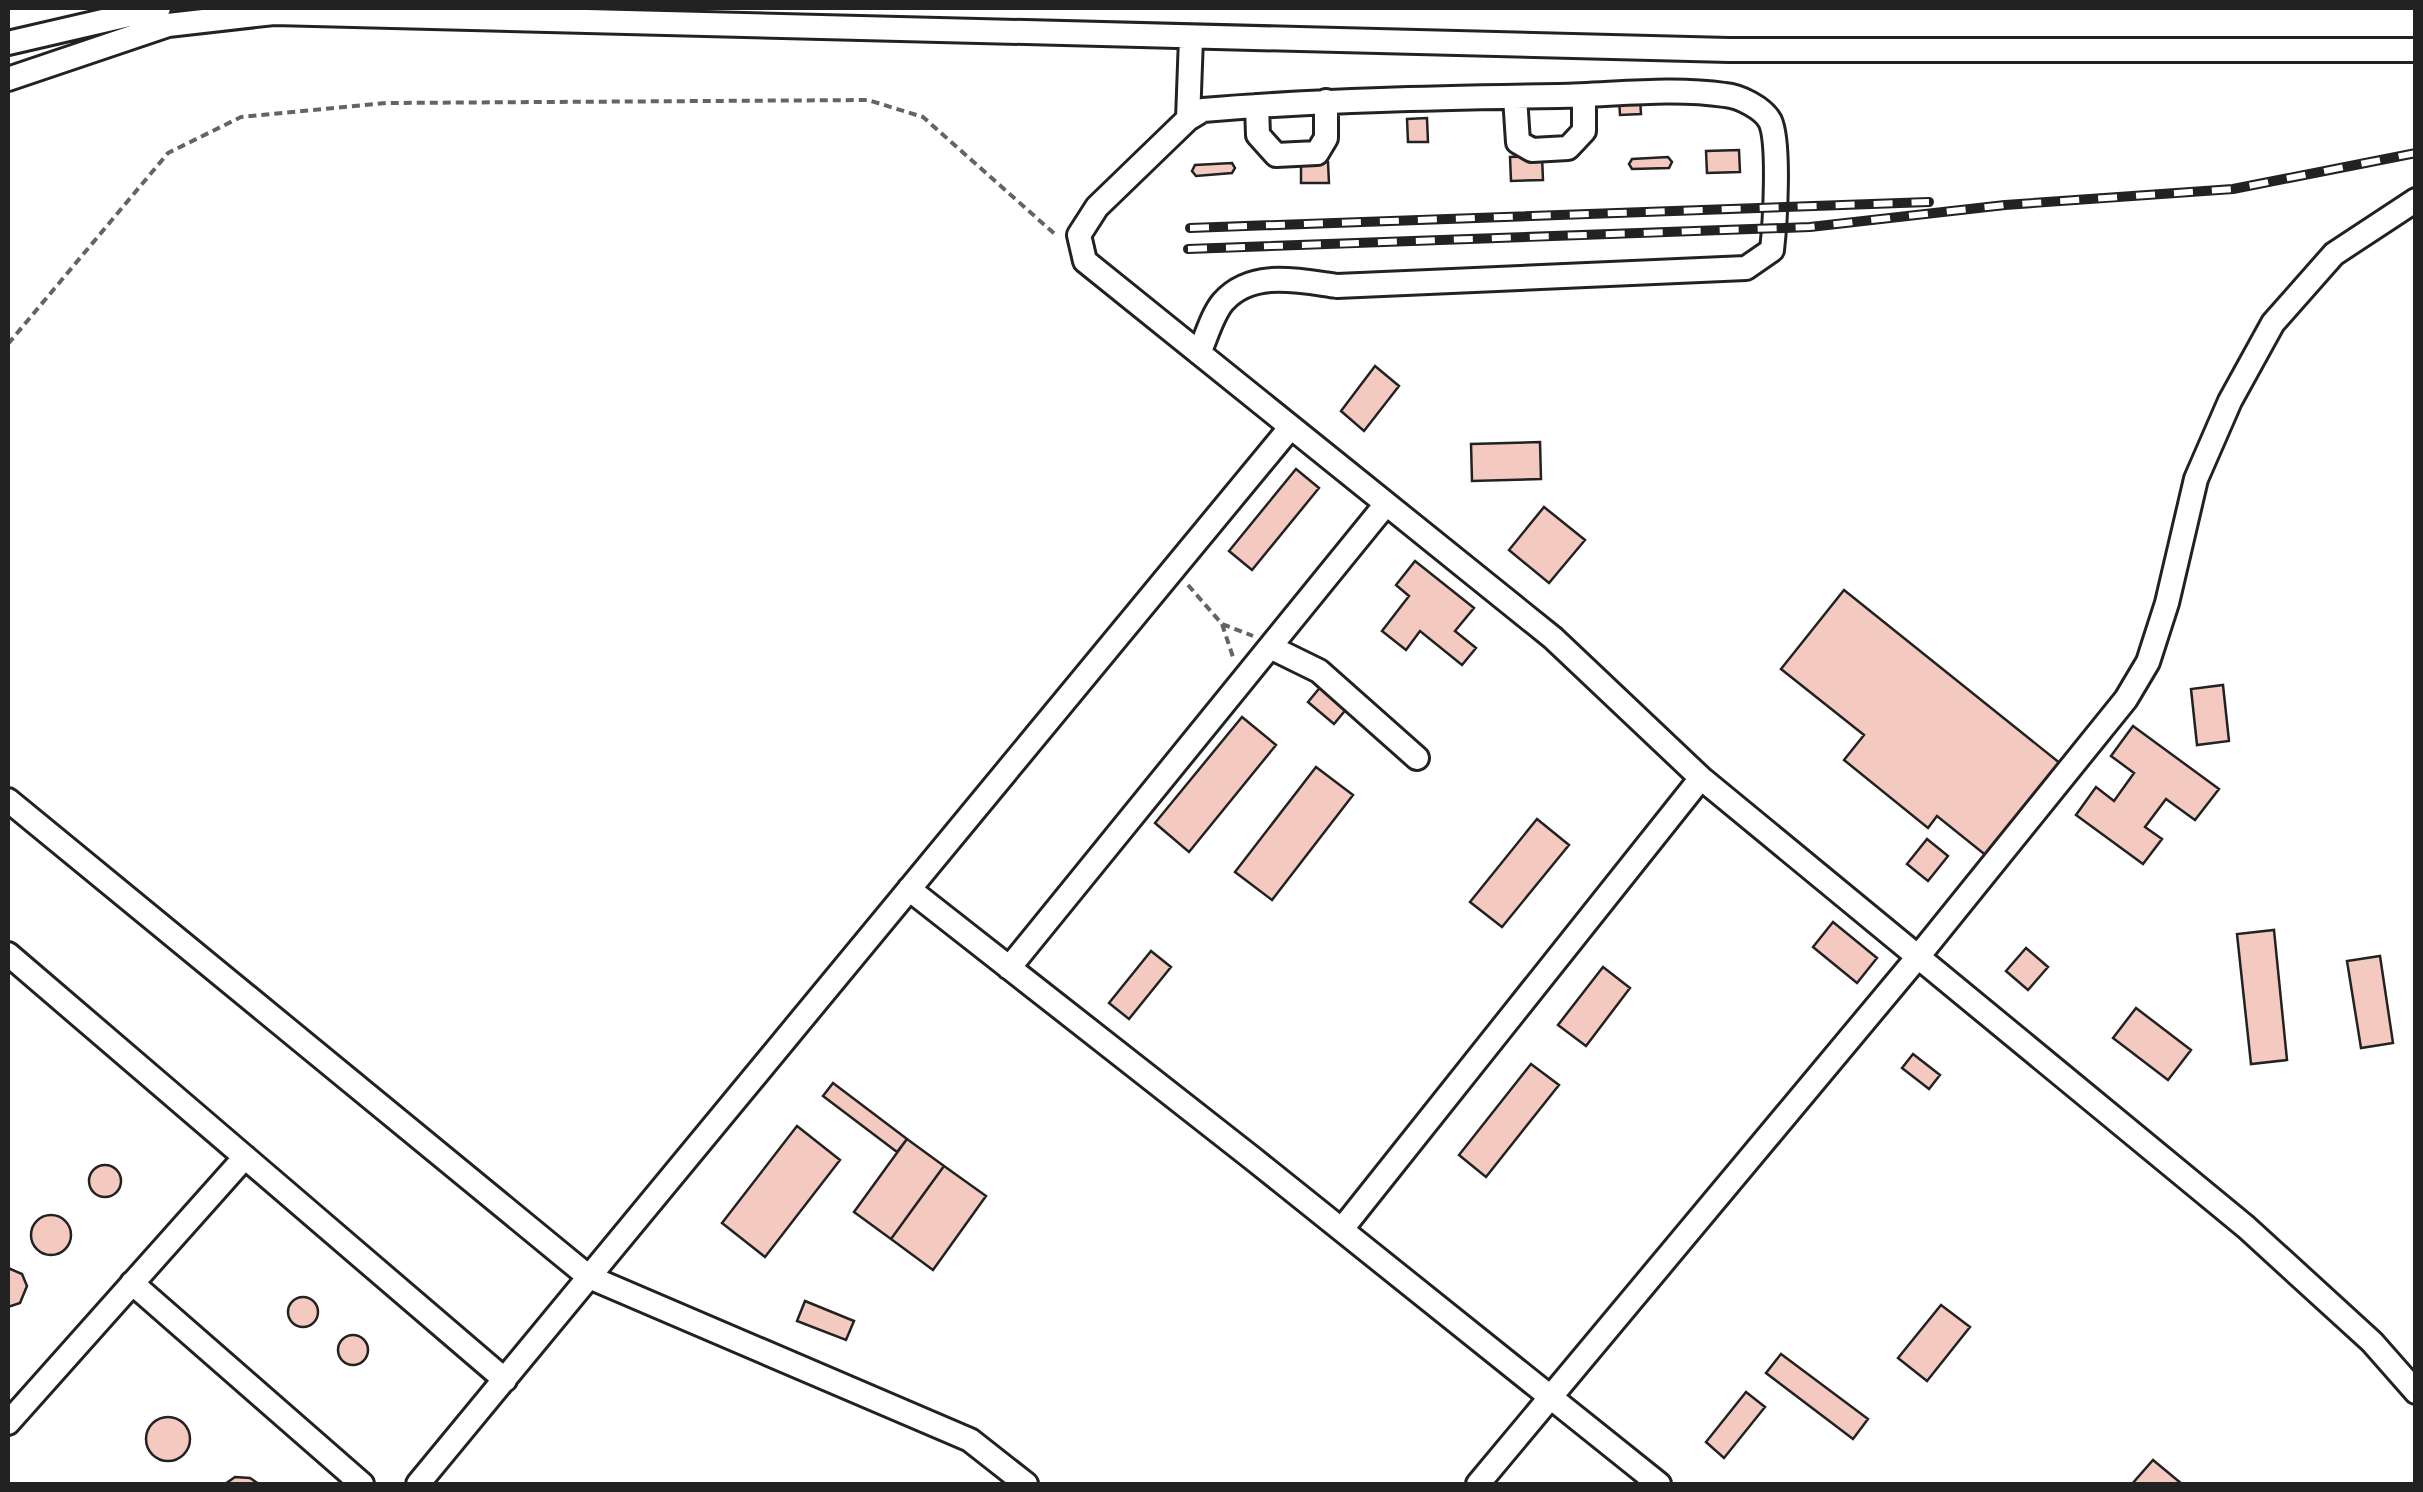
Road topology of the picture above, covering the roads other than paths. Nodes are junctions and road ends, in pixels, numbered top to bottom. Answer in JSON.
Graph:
{"nodes":[{"id":1,"x":159,"y":8,"type":"edge"},
{"id":2,"x":1191,"y":38,"type":"junction"},
{"id":3,"x":8,"y":43,"type":"edge"},
{"id":4,"x":2416,"y":50,"type":"edge"},
{"id":5,"x":8,"y":79,"type":"edge"},
{"id":6,"x":1584,"y":96,"type":"junction"},
{"id":7,"x":1515,"y":97,"type":"junction"},
{"id":8,"x":1326,"y":100,"type":"junction"},
{"id":9,"x":1257,"y":106,"type":"junction"},
{"id":10,"x":1188,"y":119,"type":"junction"},
{"id":11,"x":2416,"y":200,"type":"edge"},
{"id":12,"x":1199,"y":353,"type":"junction"},
{"id":13,"x":1290,"y":428,"type":"junction"},
{"id":14,"x":1386,"y":504,"type":"junction"},
{"id":15,"x":1270,"y":648,"type":"junction"},
{"id":16,"x":1417,"y":758,"type":"dead end"},
{"id":17,"x":1701,"y":778,"type":"junction"},
{"id":18,"x":8,"y":800,"type":"edge"},
{"id":19,"x":909,"y":889,"type":"junction"},
{"id":20,"x":8,"y":954,"type":"edge"},
{"id":21,"x":1917,"y":958,"type":"junction"},
{"id":22,"x":1009,"y":968,"type":"junction"},
{"id":23,"x":245,"y":1157,"type":"junction"},
{"id":24,"x":1342,"y":1230,"type":"junction"},
{"id":25,"x":589,"y":1277,"type":"junction"},
{"id":26,"x":132,"y":1283,"type":"junction"},
{"id":27,"x":504,"y":1380,"type":"junction"},
{"id":28,"x":2416,"y":1392,"type":"edge"},
{"id":29,"x":1549,"y":1396,"type":"junction"},
{"id":30,"x":8,"y":1427,"type":"edge"},
{"id":31,"x":362,"y":1484,"type":"edge"},
{"id":32,"x":418,"y":1484,"type":"edge"},
{"id":33,"x":1026,"y":1484,"type":"edge"},
{"id":34,"x":1478,"y":1484,"type":"edge"},
{"id":35,"x":1659,"y":1484,"type":"edge"}],
"edges":[{"from":1,"to":3,"type":"lane"},
{"from":2,"to":4,"type":"lane"},
{"from":2,"to":5,"type":"lane"},
{"from":2,"to":10,"type":"lane"},
{"from":6,"to":7,"type":"lane"},
{"from":6,"to":7,"type":"lane"},
{"from":6,"to":12,"type":"lane"},
{"from":7,"to":8,"type":"lane"},
{"from":8,"to":9,"type":"lane"},
{"from":8,"to":9,"type":"lane"},
{"from":9,"to":10,"type":"lane"},
{"from":10,"to":12,"type":"lane"},
{"from":11,"to":21,"type":"lane"},
{"from":12,"to":13,"type":"lane"},
{"from":13,"to":14,"type":"lane"},
{"from":13,"to":19,"type":"lane"},
{"from":14,"to":15,"type":"lane"},
{"from":14,"to":17,"type":"lane"},
{"from":15,"to":16,"type":"lane"},
{"from":15,"to":22,"type":"lane"},
{"from":17,"to":21,"type":"lane"},
{"from":17,"to":24,"type":"lane"},
{"from":18,"to":25,"type":"lane"},
{"from":19,"to":22,"type":"lane"},
{"from":19,"to":25,"type":"lane"},
{"from":20,"to":23,"type":"lane"},
{"from":21,"to":28,"type":"lane"},
{"from":21,"to":29,"type":"lane"},
{"from":22,"to":24,"type":"lane"},
{"from":23,"to":26,"type":"lane"},
{"from":23,"to":27,"type":"lane"},
{"from":24,"to":29,"type":"lane"},
{"from":25,"to":27,"type":"lane"},
{"from":25,"to":33,"type":"lane"},
{"from":26,"to":30,"type":"lane"},
{"from":26,"to":31,"type":"lane"},
{"from":27,"to":32,"type":"lane"},
{"from":29,"to":34,"type":"lane"},
{"from":29,"to":35,"type":"lane"}]}
